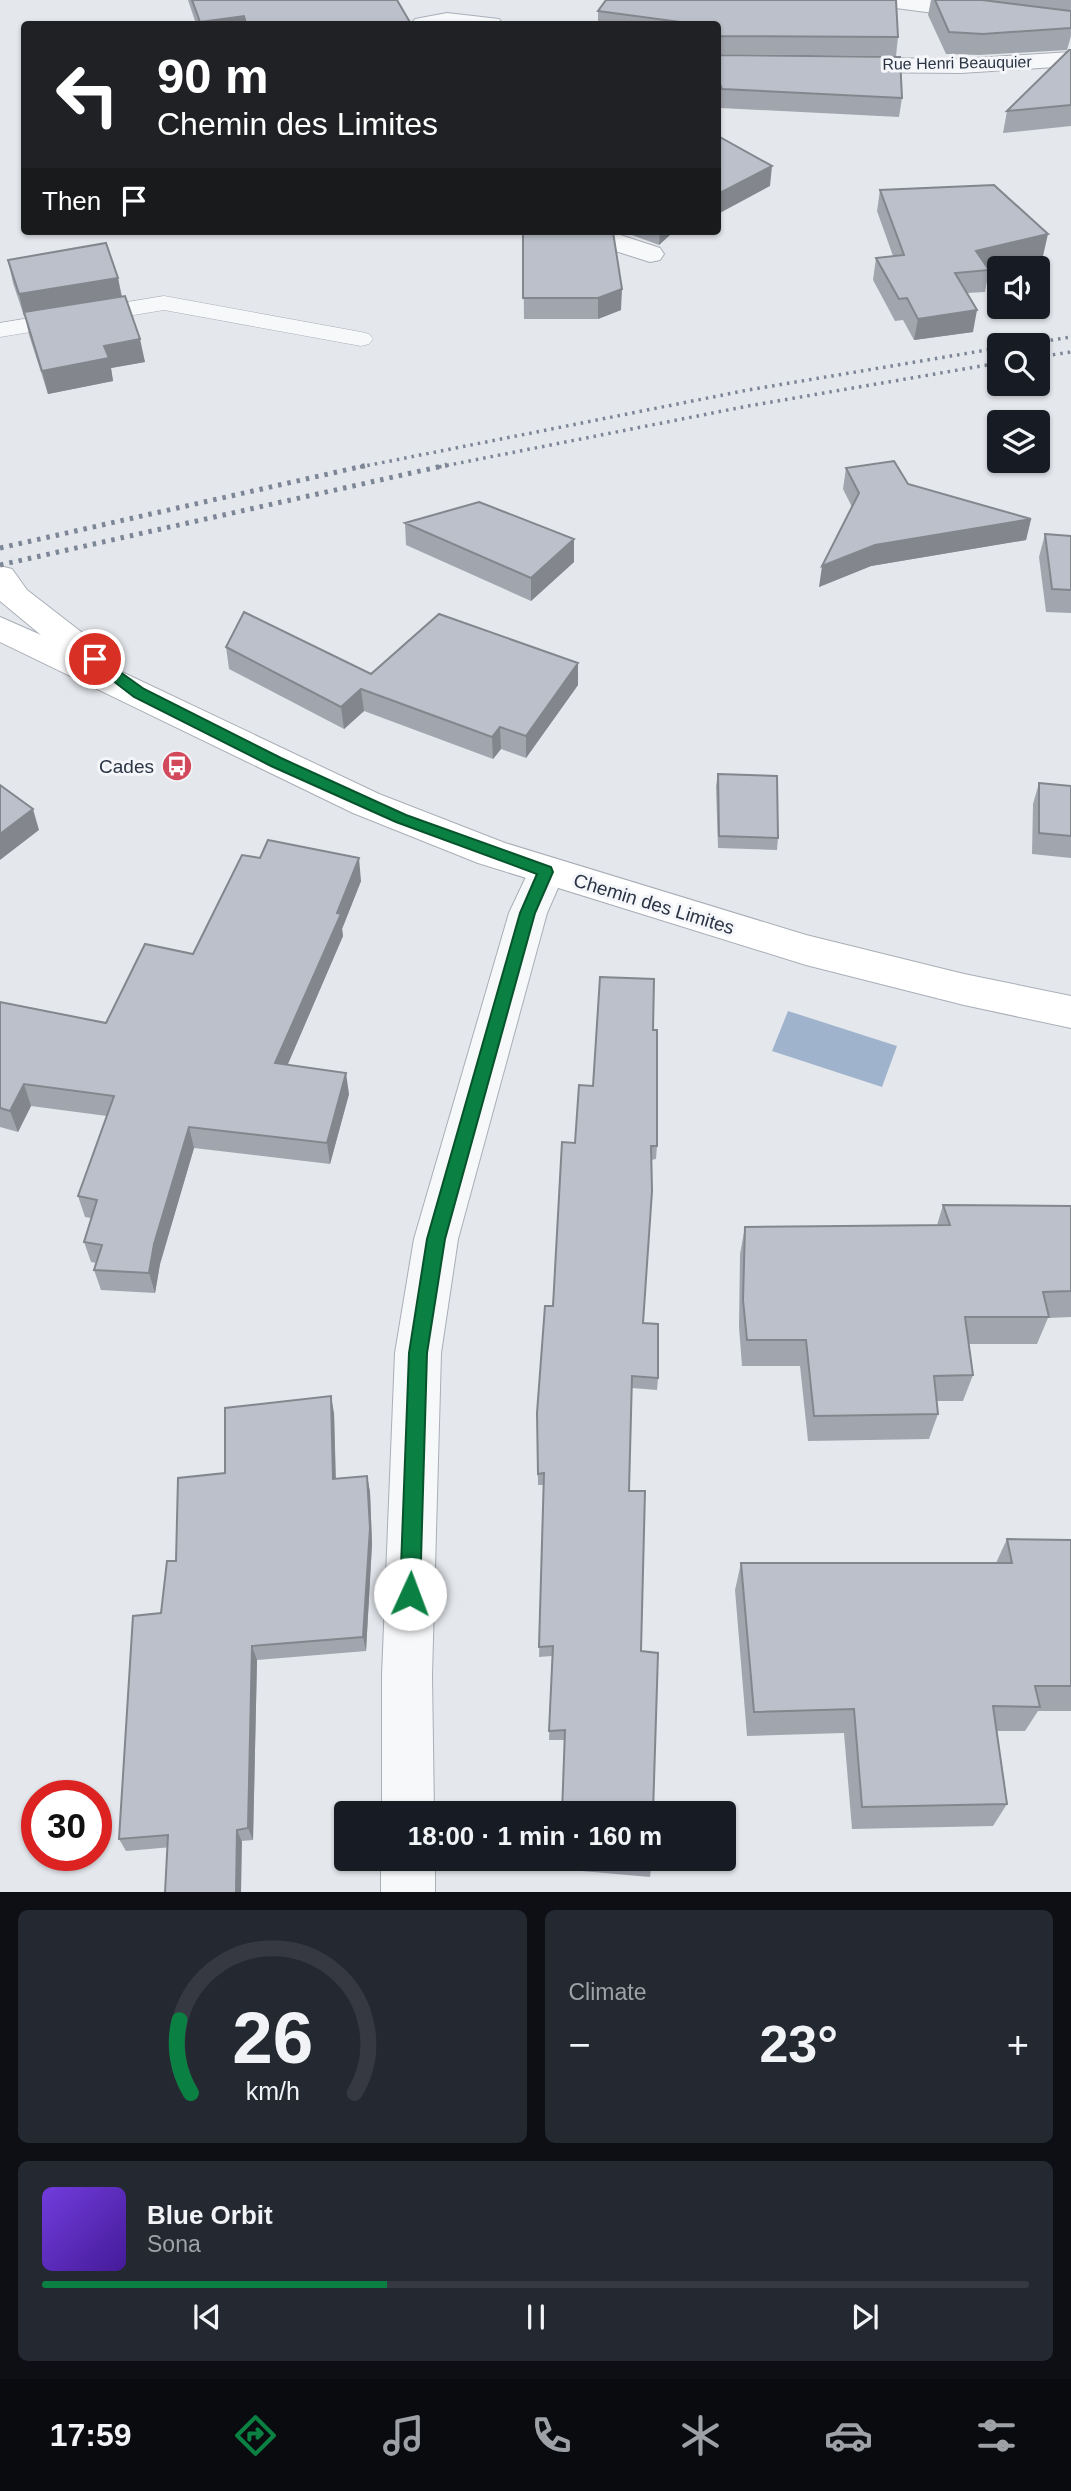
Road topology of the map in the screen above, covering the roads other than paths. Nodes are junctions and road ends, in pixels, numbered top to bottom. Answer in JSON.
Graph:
{"nodes":[{"id":1,"x":888,"y":0,"type":"edge"},
{"id":2,"x":482,"y":18,"type":"edge"},
{"id":3,"x":441,"y":21,"type":"edge"},
{"id":4,"x":1071,"y":24,"type":"edge"},
{"id":5,"x":1071,"y":59,"type":"edge"},
{"id":6,"x":824,"y":64,"type":"edge"},
{"id":7,"x":593,"y":235,"type":"edge"},
{"id":8,"x":650,"y":254,"type":"dead end"},
{"id":9,"x":0,"y":330,"type":"edge"},
{"id":10,"x":361,"y":339,"type":"dead end"},
{"id":11,"x":0,"y":577,"type":"edge"},
{"id":12,"x":0,"y":628,"type":"edge"},
{"id":13,"x":139,"y":693,"type":"junction"},
{"id":14,"x":546,"y":872,"type":"junction"},
{"id":15,"x":1071,"y":1013,"type":"edge"},
{"id":16,"x":408,"y":1801,"type":"edge"},
{"id":17,"x":408,"y":1871,"type":"edge"},
{"id":18,"x":408,"y":1892,"type":"edge"}],
"edges":[{"from":1,"to":4,"type":"street"},
{"from":2,"to":3,"type":"street"},
{"from":5,"to":6,"type":"street","name":"Rue Henri Beauquier"},
{"from":7,"to":8,"type":"street"},
{"from":9,"to":10,"type":"lane"},
{"from":11,"to":13,"type":"street","name":"Chemin des Limites"},
{"from":12,"to":13,"type":"street","name":"Chemin des Limites"},
{"from":13,"to":14,"type":"street","name":"Chemin des Limites"},
{"from":14,"to":15,"type":"street","name":"Chemin des Limites"},
{"from":14,"to":16,"type":"street"},
{"from":17,"to":18,"type":"street"}]}
